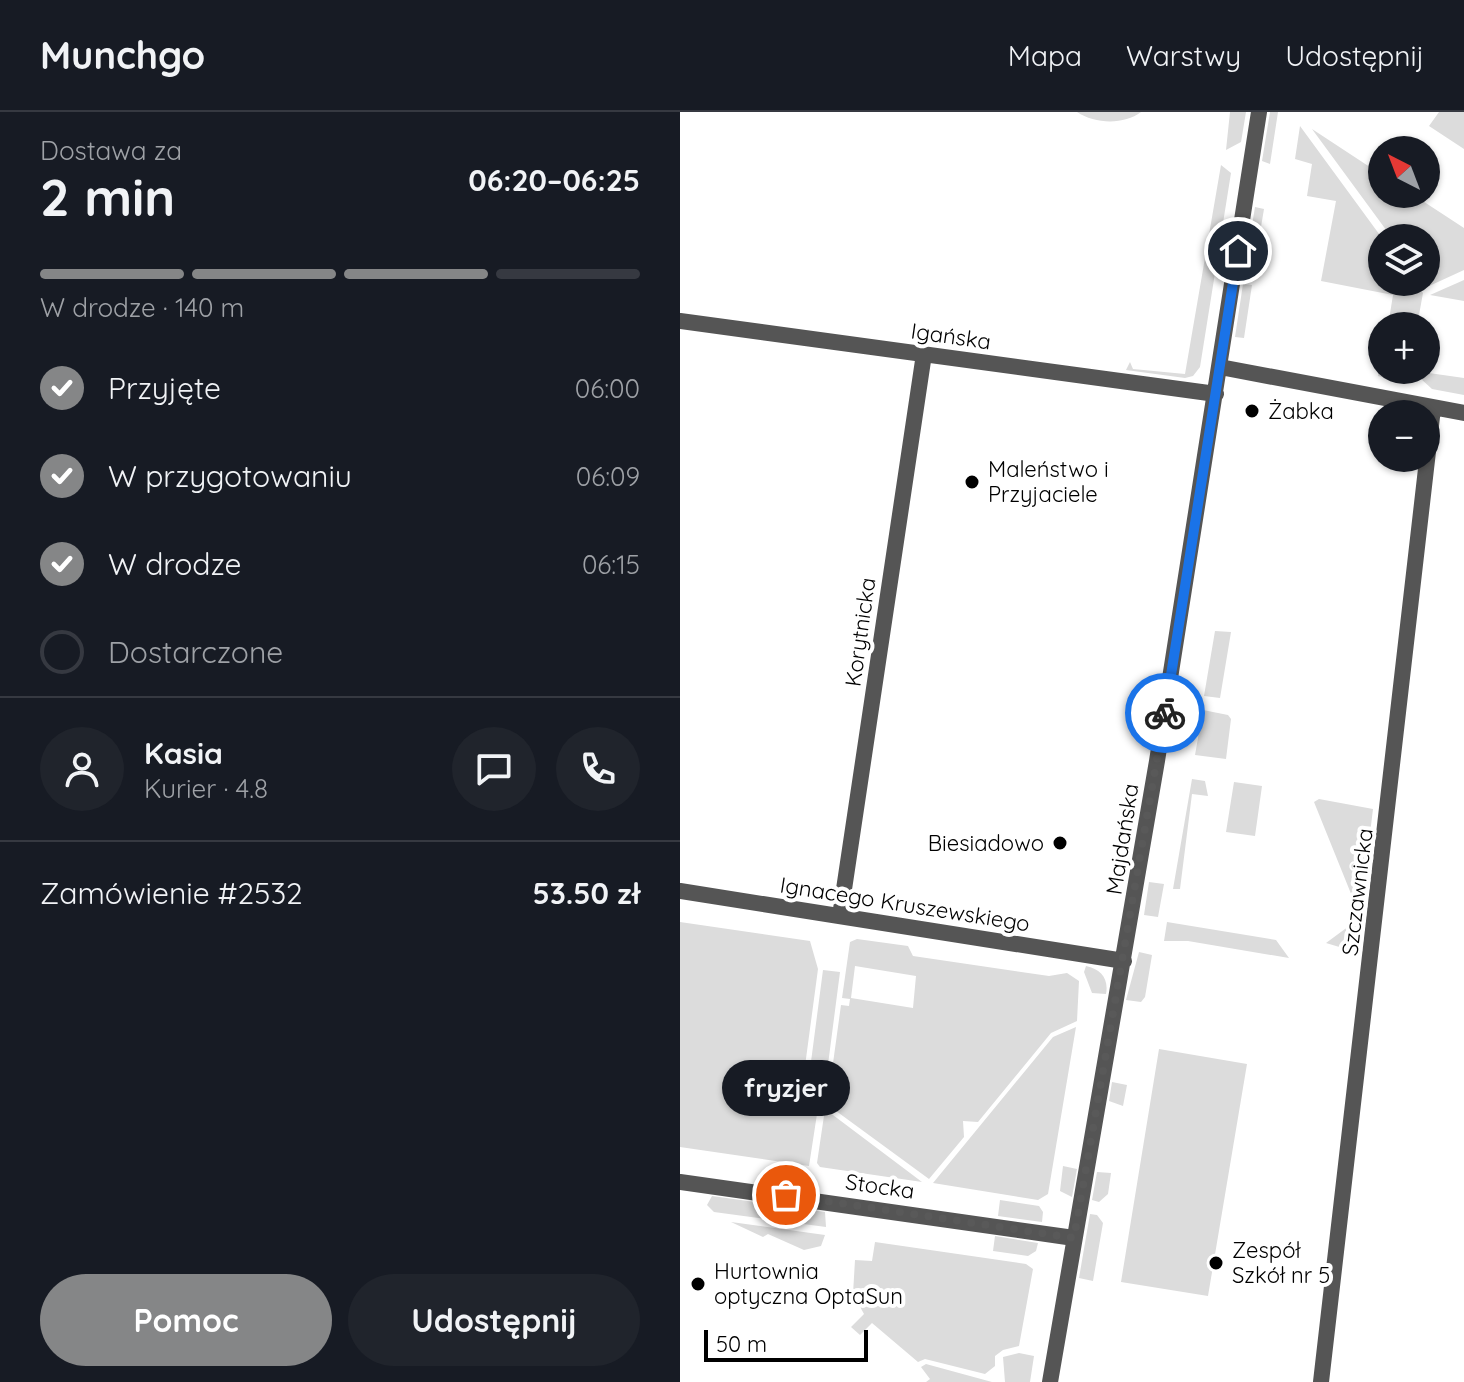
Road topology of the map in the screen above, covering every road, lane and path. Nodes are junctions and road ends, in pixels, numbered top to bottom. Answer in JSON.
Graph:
{"nodes":[{"id":1,"x":1259,"y":112,"type":"edge"},
{"id":2,"x":680,"y":321,"type":"edge"},
{"id":3,"x":924,"y":354,"type":"junction"},
{"id":4,"x":1220,"y":367,"type":"junction"},
{"id":5,"x":1216,"y":394,"type":"junction"},
{"id":6,"x":1391,"y":400,"type":"edge"},
{"id":7,"x":1440,"y":409,"type":"edge"},
{"id":8,"x":1464,"y":413,"type":"edge"},
{"id":9,"x":1426,"y":472,"type":"edge"},
{"id":10,"x":680,"y":891,"type":"edge"},
{"id":11,"x":840,"y":916,"type":"junction"},
{"id":12,"x":1124,"y":961,"type":"junction"},
{"id":13,"x":680,"y":1182,"type":"edge"},
{"id":14,"x":1074,"y":1238,"type":"junction"},
{"id":15,"x":1051,"y":1382,"type":"edge"},
{"id":16,"x":1321,"y":1382,"type":"edge"}],
"edges":[{"from":1,"to":4,"type":"street","name":"Majdańska"},
{"from":2,"to":3,"type":"street","name":"Igańska"},
{"from":3,"to":5,"type":"street","name":"Igańska"},
{"from":3,"to":11,"type":"street","name":"Korytnicka"},
{"from":4,"to":5,"type":"street","name":"Majdańska"},
{"from":4,"to":6,"type":"street"},
{"from":5,"to":12,"type":"street","name":"Majdańska"},
{"from":7,"to":8,"type":"street"},
{"from":9,"to":16,"type":"street","name":"Szczawnicka"},
{"from":10,"to":11,"type":"street","name":"Ignacego Kruszewskiego"},
{"from":11,"to":12,"type":"street","name":"Ignacego Kruszewskiego"},
{"from":12,"to":14,"type":"street","name":"Majdańska"},
{"from":13,"to":14,"type":"street","name":"Stocka"},
{"from":14,"to":15,"type":"street","name":"Majdańska"}]}
